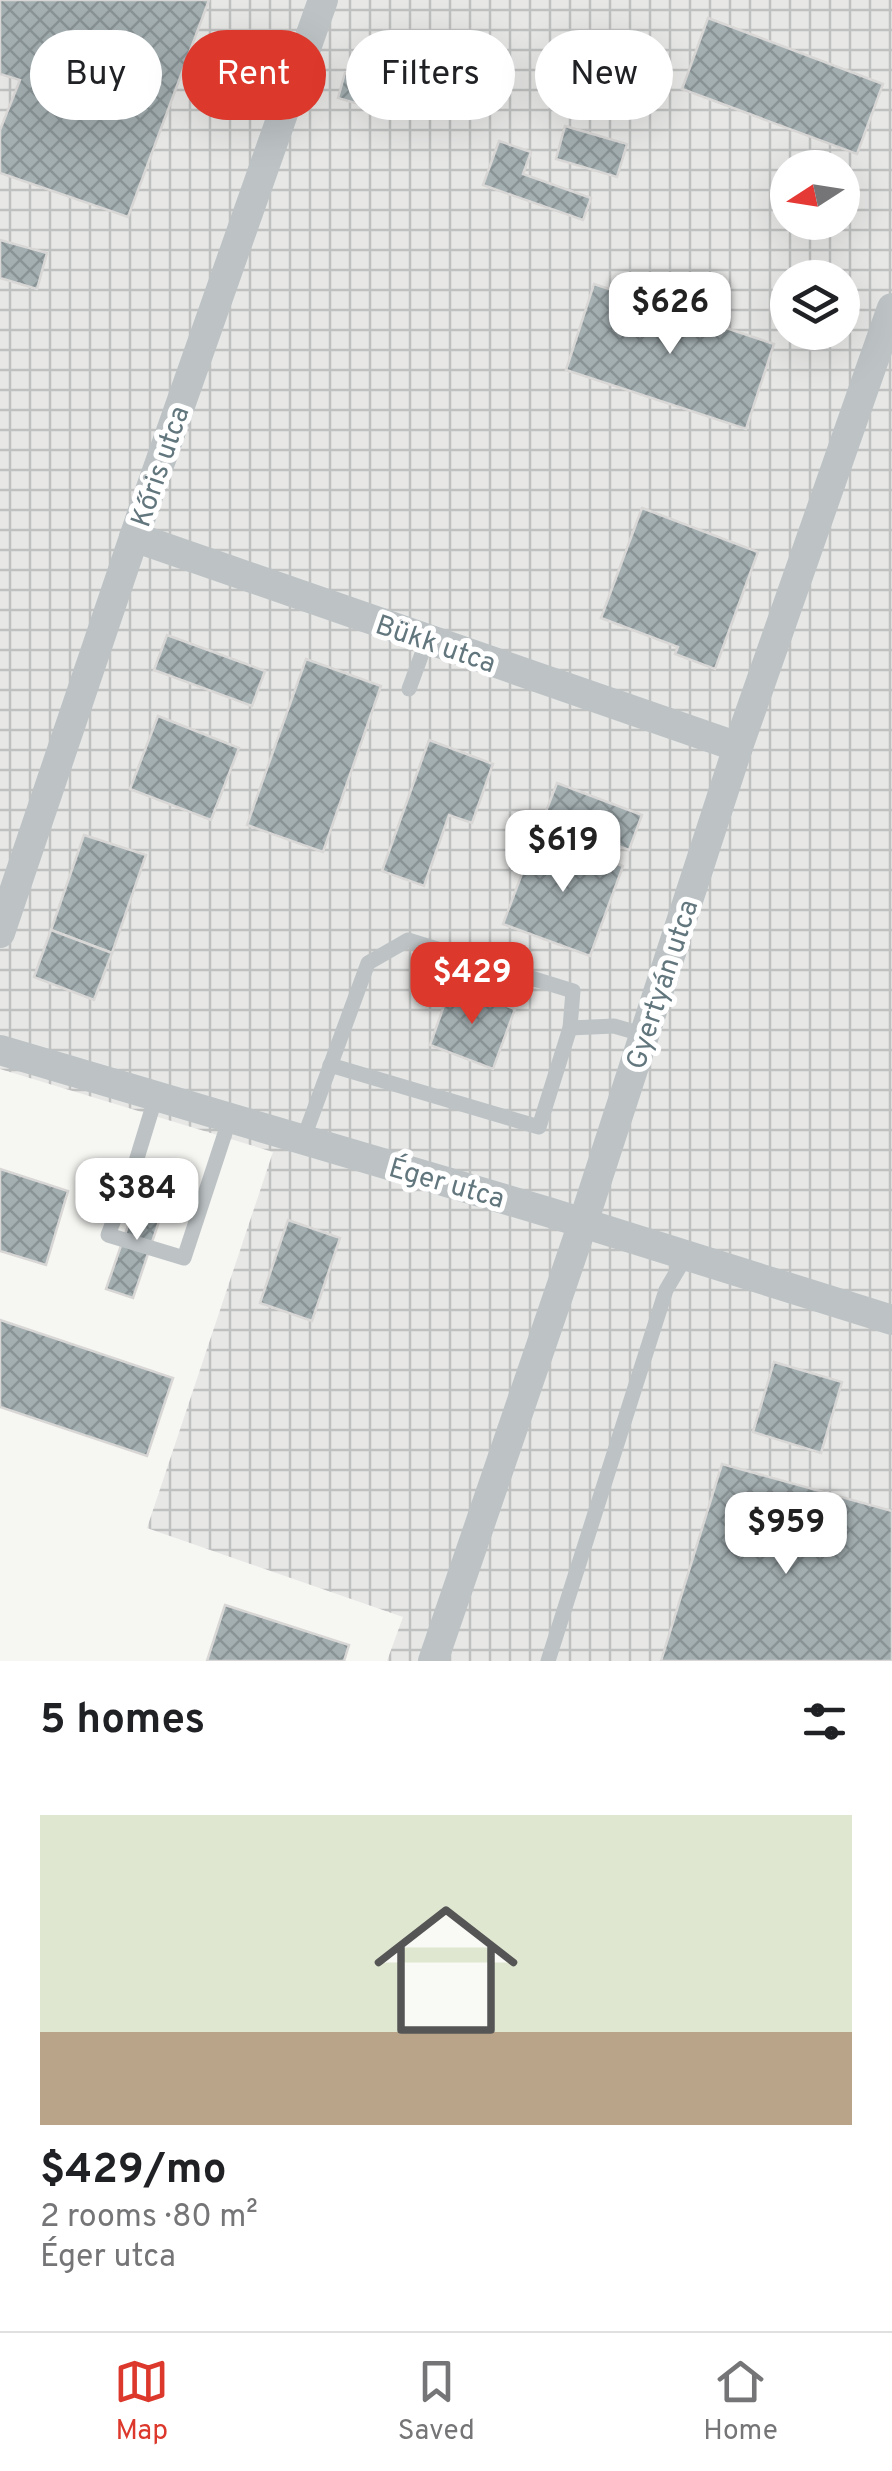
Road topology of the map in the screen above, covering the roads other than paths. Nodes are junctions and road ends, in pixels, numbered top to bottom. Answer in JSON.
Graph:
{"nodes":[{"id":1,"x":323,"y":0,"type":"edge"},
{"id":2,"x":892,"y":308,"type":"edge"},
{"id":3,"x":134,"y":538,"type":"junction"},
{"id":4,"x":427,"y":640,"type":"junction"},
{"id":5,"x":409,"y":689,"type":"dead end"},
{"id":6,"x":738,"y":747,"type":"junction"},
{"id":7,"x":0,"y":933,"type":"edge"},
{"id":8,"x":570,"y":1028,"type":"junction"},
{"id":9,"x":645,"y":1035,"type":"junction"},
{"id":10,"x":0,"y":1050,"type":"edge"},
{"id":11,"x":330,"y":1065,"type":"junction"},
{"id":12,"x":156,"y":1096,"type":"junction"},
{"id":13,"x":230,"y":1118,"type":"junction"},
{"id":14,"x":303,"y":1140,"type":"junction"},
{"id":15,"x":583,"y":1223,"type":"junction"},
{"id":16,"x":686,"y":1256,"type":"junction"},
{"id":17,"x":892,"y":1320,"type":"edge"},
{"id":18,"x":433,"y":1661,"type":"edge"},
{"id":19,"x":548,"y":1661,"type":"edge"}],
"edges":[{"from":1,"to":3,"type":"street","name":"Kőris utca"},
{"from":2,"to":6,"type":"street","name":"Gyertyán utca"},
{"from":3,"to":4,"type":"street","name":"Bükk utca"},
{"from":3,"to":7,"type":"street","name":"Kőris utca"},
{"from":4,"to":5,"type":"lane"},
{"from":4,"to":6,"type":"street","name":"Bükk utca"},
{"from":6,"to":9,"type":"street","name":"Gyertyán utca"},
{"from":8,"to":9,"type":"lane"},
{"from":8,"to":11,"type":"lane"},
{"from":8,"to":11,"type":"lane"},
{"from":9,"to":15,"type":"street","name":"Gyertyán utca"},
{"from":10,"to":12,"type":"street","name":"Éger utca"},
{"from":11,"to":14,"type":"lane"},
{"from":12,"to":13,"type":"street","name":"Éger utca"},
{"from":12,"to":13,"type":"lane"},
{"from":13,"to":14,"type":"street","name":"Éger utca"},
{"from":14,"to":15,"type":"street","name":"Éger utca"},
{"from":15,"to":16,"type":"street","name":"Éger utca"},
{"from":15,"to":18,"type":"street","name":"Gyertyán utca"},
{"from":16,"to":17,"type":"street","name":"Éger utca"},
{"from":16,"to":19,"type":"lane"}]}
